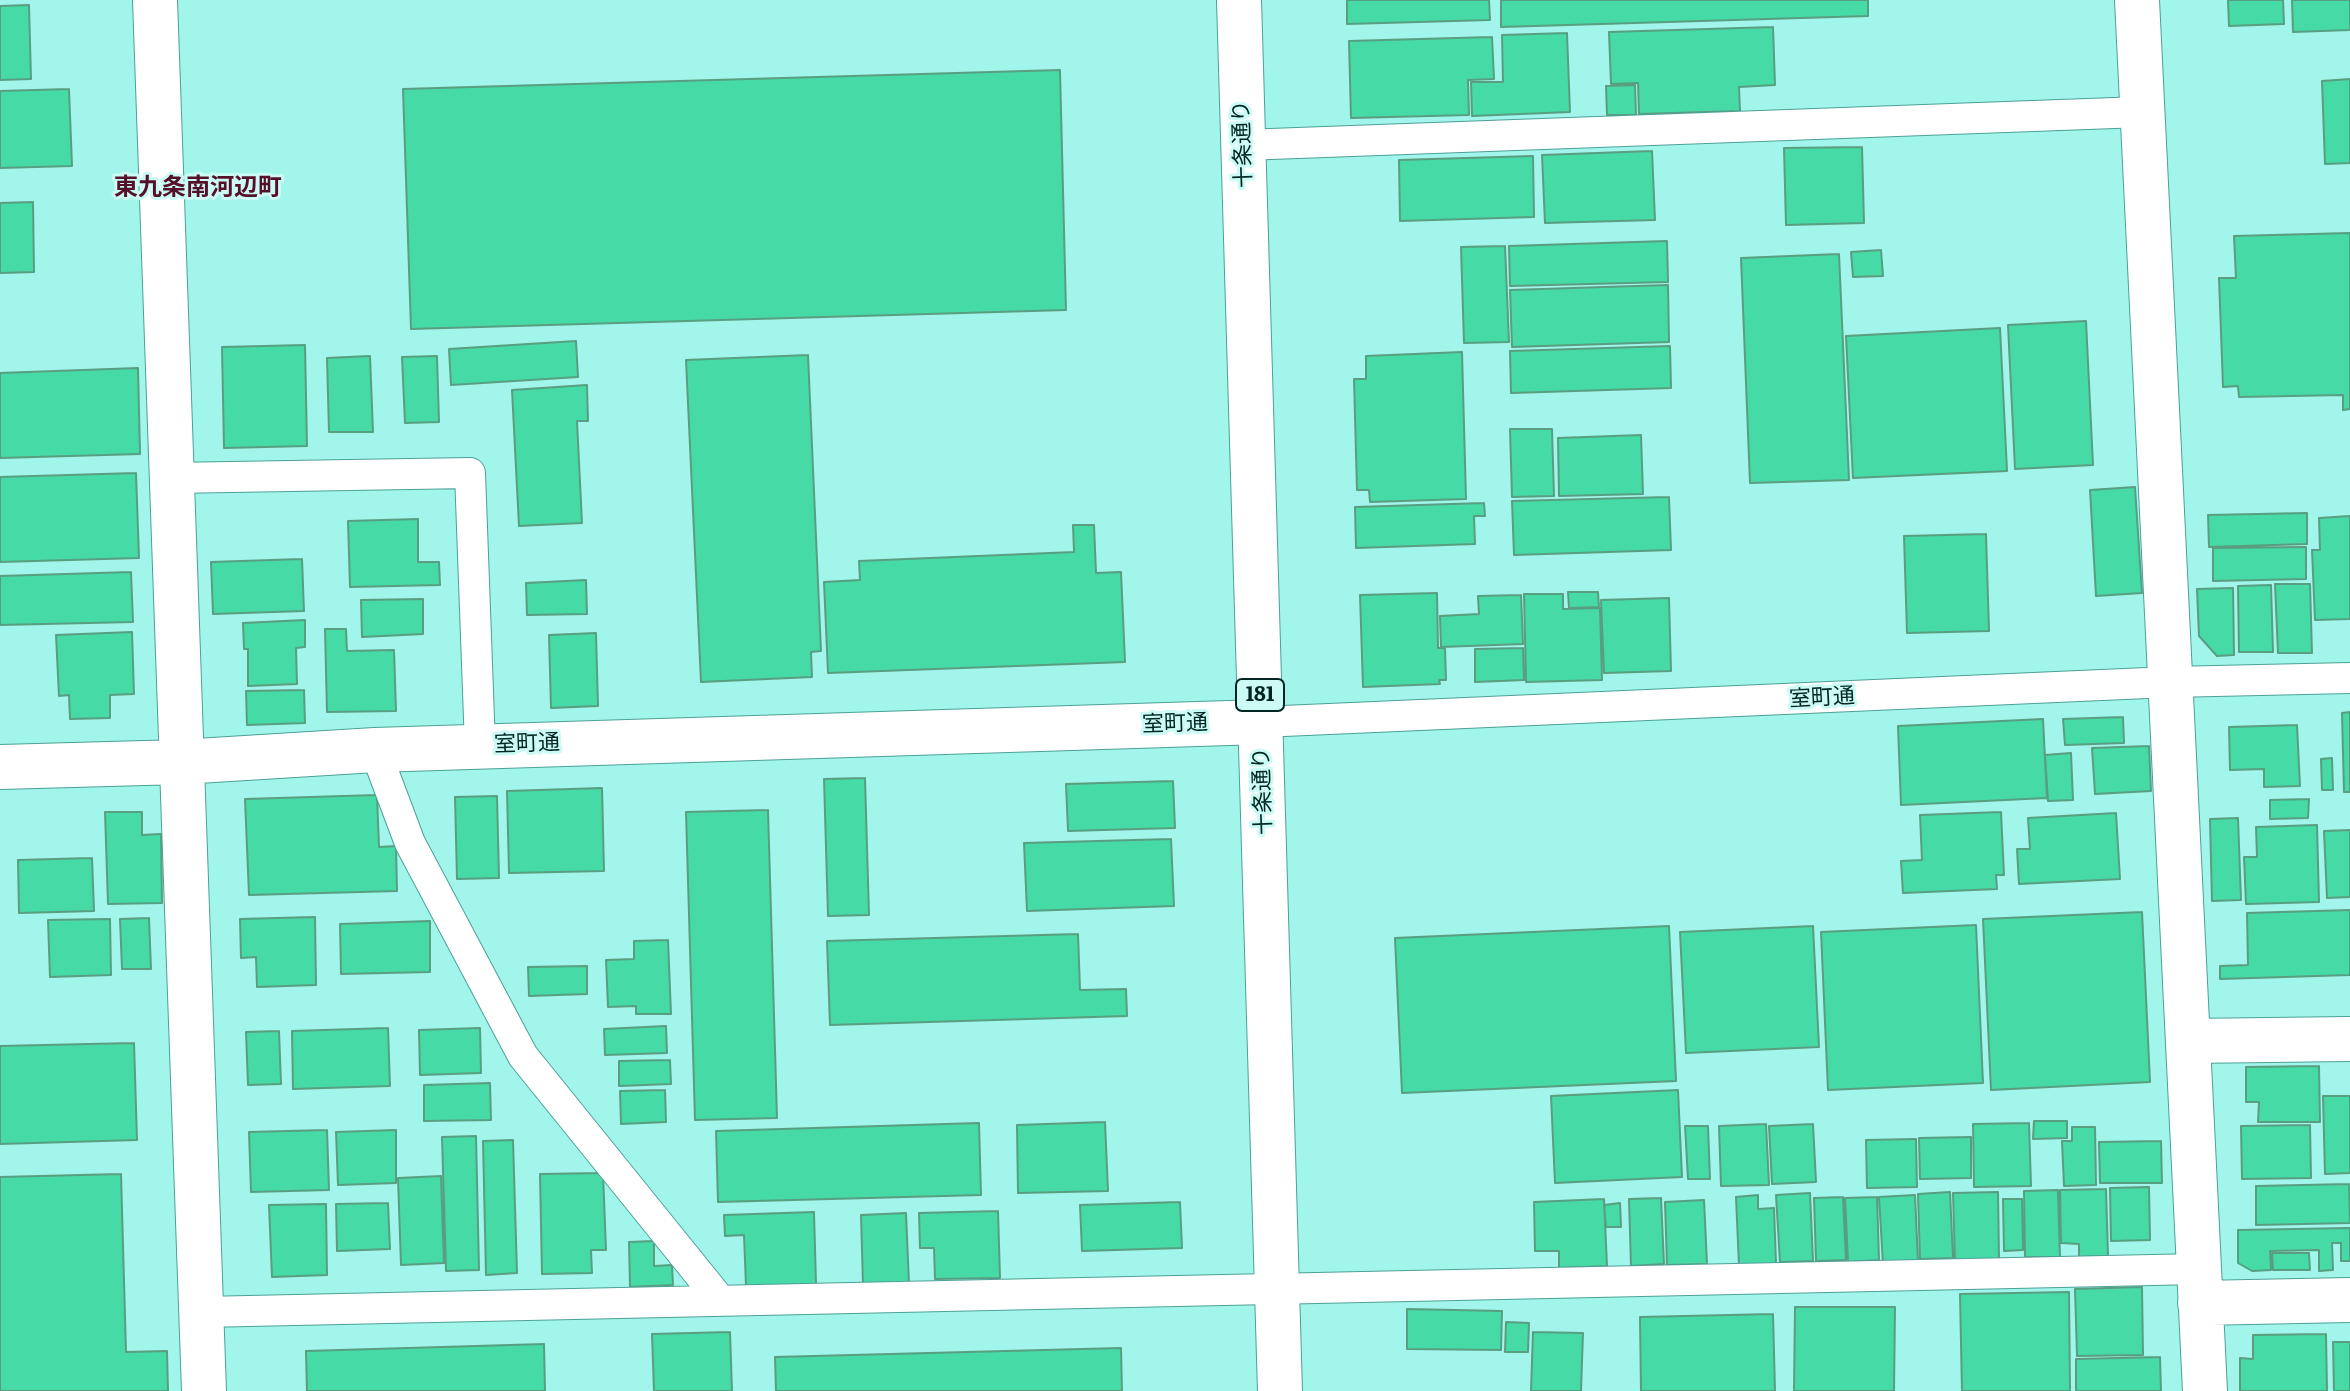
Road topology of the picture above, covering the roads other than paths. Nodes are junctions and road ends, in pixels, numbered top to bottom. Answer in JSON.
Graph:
{"nodes":[{"id":1,"x":155,"y":0,"type":"edge"},
{"id":2,"x":1239,"y":0,"type":"edge"},
{"id":3,"x":2137,"y":0,"type":"edge"},
{"id":4,"x":2142,"y":112,"type":"junction"},
{"id":5,"x":1243,"y":145,"type":"junction"},
{"id":6,"x":171,"y":478,"type":"junction"},
{"id":7,"x":2350,"y":678,"type":"edge"},
{"id":8,"x":2170,"y":682,"type":"junction"},
{"id":9,"x":1261,"y":722,"type":"junction"},
{"id":10,"x":480,"y":746,"type":"junction"},
{"id":11,"x":375,"y":750,"type":"junction"},
{"id":12,"x":181,"y":762,"type":"junction"},
{"id":13,"x":0,"y":767,"type":"edge"},
{"id":14,"x":2350,"y":1039,"type":"edge"},
{"id":15,"x":2188,"y":1041,"type":"junction"},
{"id":16,"x":2199,"y":1286,"type":"junction"},
{"id":17,"x":1277,"y":1289,"type":"junction"},
{"id":18,"x":720,"y":1300,"type":"junction"},
{"id":19,"x":2350,"y":1300,"type":"edge"},
{"id":20,"x":202,"y":1312,"type":"junction"},
{"id":21,"x":204,"y":1391,"type":"edge"},
{"id":22,"x":1280,"y":1391,"type":"edge"},
{"id":23,"x":2205,"y":1391,"type":"edge"}],
"edges":[{"from":1,"to":6,"type":"street"},
{"from":2,"to":5,"type":"street","name":"十条通り","number":"181"},
{"from":3,"to":4,"type":"street"},
{"from":4,"to":5,"type":"lane"},
{"from":4,"to":8,"type":"street"},
{"from":5,"to":9,"type":"street","name":"十条通り","number":"181"},
{"from":6,"to":10,"type":"lane"},
{"from":6,"to":12,"type":"street"},
{"from":7,"to":8,"type":"lane","name":"室町通"},
{"from":8,"to":9,"type":"lane","name":"室町通"},
{"from":8,"to":15,"type":"street"},
{"from":9,"to":10,"type":"street","name":"室町通"},
{"from":9,"to":17,"type":"street","name":"十条通り","number":"181"},
{"from":10,"to":11,"type":"street","name":"室町通"},
{"from":11,"to":12,"type":"street","name":"室町通"},
{"from":11,"to":18,"type":"lane"},
{"from":12,"to":13,"type":"street","name":"室町通"},
{"from":12,"to":20,"type":"street"},
{"from":14,"to":15,"type":"street"},
{"from":15,"to":16,"type":"street"},
{"from":16,"to":17,"type":"lane"},
{"from":16,"to":19,"type":"street"},
{"from":16,"to":23,"type":"street"},
{"from":17,"to":18,"type":"lane"},
{"from":17,"to":22,"type":"street","name":"十条通り","number":"181"},
{"from":18,"to":20,"type":"lane"},
{"from":20,"to":21,"type":"street"}]}
